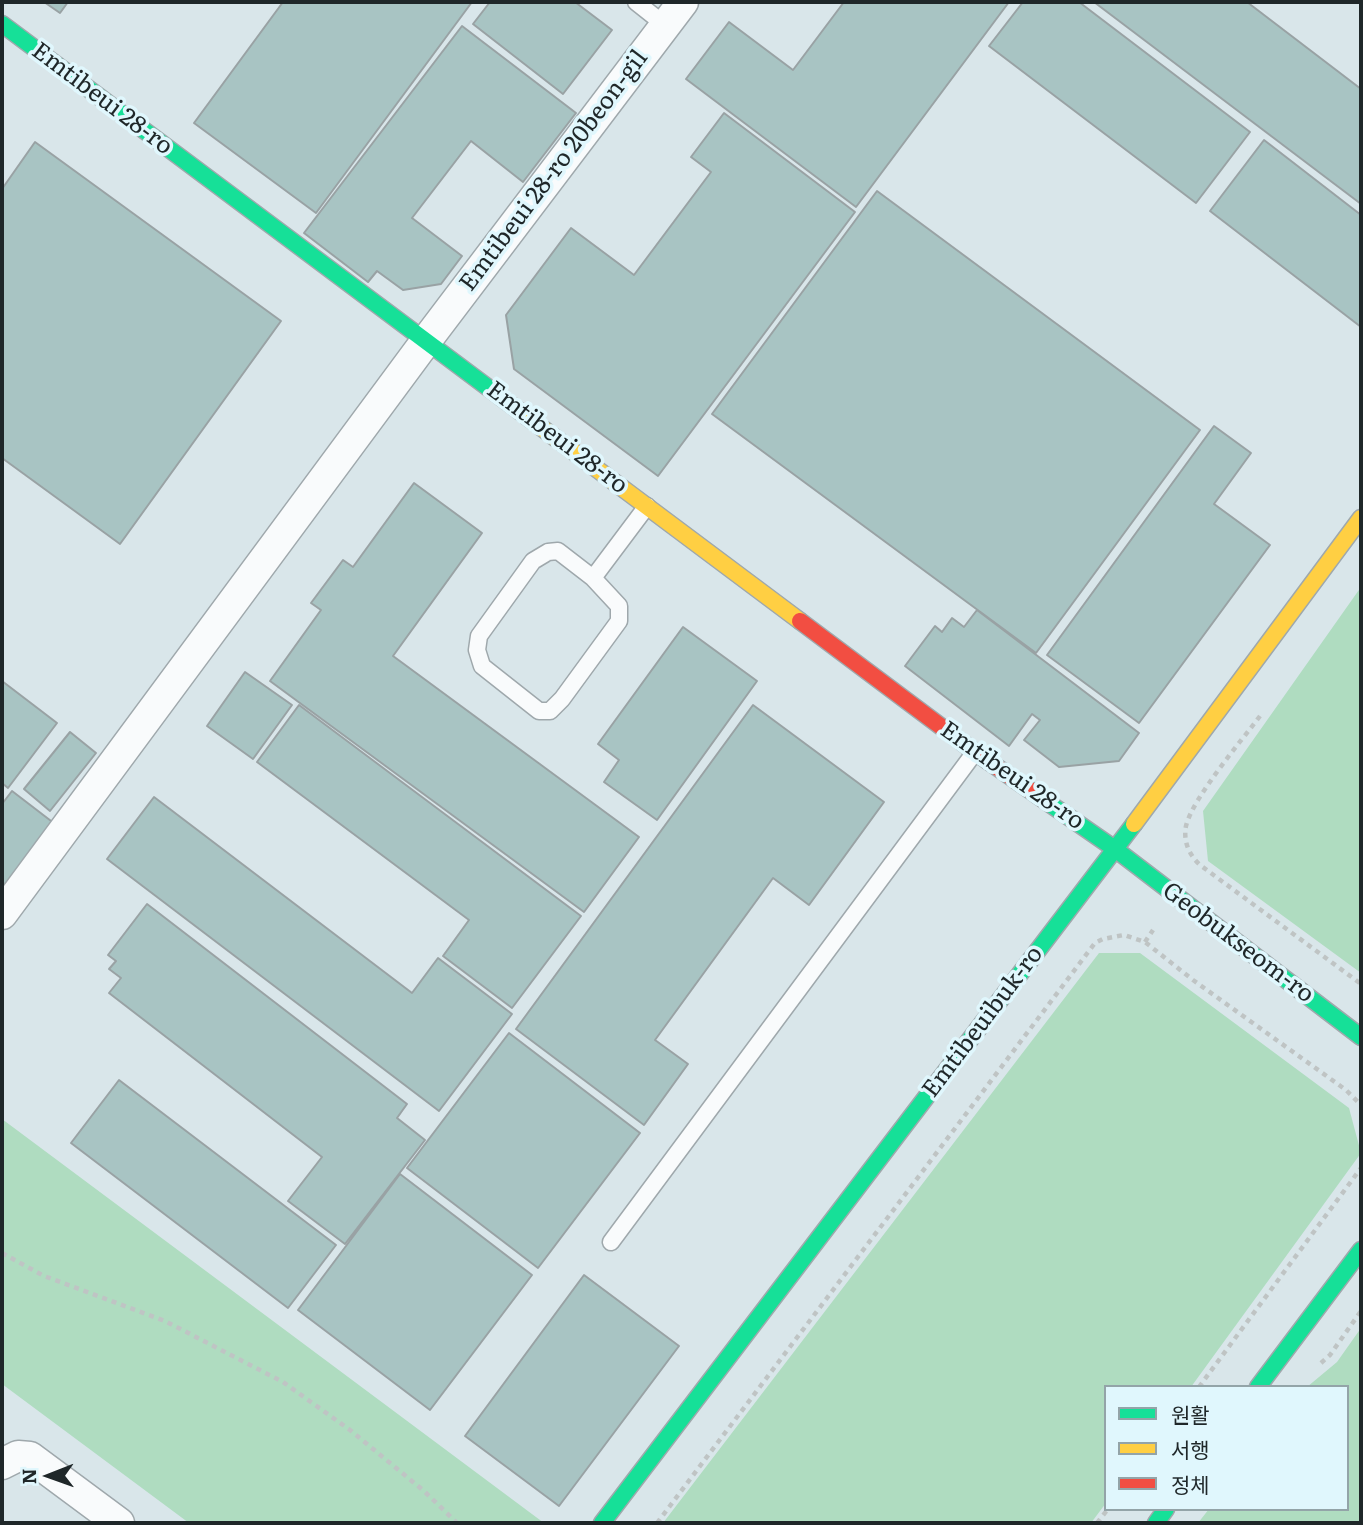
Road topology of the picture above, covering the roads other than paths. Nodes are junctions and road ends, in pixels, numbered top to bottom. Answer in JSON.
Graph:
{"nodes":[{"id":1,"x":636,"y":2,"type":"edge"},
{"id":2,"x":674,"y":13,"type":"edge"},
{"id":3,"x":2,"y":24,"type":"edge"},
{"id":4,"x":426,"y":341,"type":"junction"},
{"id":5,"x":647,"y":506,"type":"junction"},
{"id":6,"x":1361,"y":518,"type":"edge"},
{"id":7,"x":593,"y":578,"type":"junction"},
{"id":8,"x":975,"y":752,"type":"junction"},
{"id":9,"x":1115,"y":849,"type":"junction"},
{"id":10,"x":2,"y":914,"type":"edge"},
{"id":11,"x":1361,"y":1037,"type":"edge"},
{"id":12,"x":611,"y":1242,"type":"dead end"},
{"id":13,"x":1361,"y":1250,"type":"edge"},
{"id":14,"x":1260,"y":1385,"type":"edge"},
{"id":15,"x":2,"y":1464,"type":"edge"},
{"id":16,"x":119,"y":1523,"type":"edge"},
{"id":17,"x":602,"y":1523,"type":"edge"}],
"edges":[{"from":1,"to":2,"type":"lane"},
{"from":2,"to":4,"type":"street","name":"Emtibeui 28-ro 20beon-gil"},
{"from":3,"to":4,"type":"street","name":"Emtibeui 28-ro"},
{"from":4,"to":5,"type":"street","name":"Emtibeui 28-ro"},
{"from":4,"to":10,"type":"street","name":"Emtibeui 28-ro 20beon-gil"},
{"from":5,"to":7,"type":"lane"},
{"from":5,"to":8,"type":"street","name":"Emtibeui 28-ro"},
{"from":6,"to":9,"type":"street","name":"Emtibeuibuk-ro"},
{"from":7,"to":7,"type":"lane"},
{"from":8,"to":9,"type":"street","name":"Emtibeui 28-ro"},
{"from":8,"to":12,"type":"lane"},
{"from":9,"to":11,"type":"street","name":"Geobukseom-ro"},
{"from":9,"to":17,"type":"street","name":"Emtibeuibuk-ro"},
{"from":13,"to":14,"type":"street"},
{"from":15,"to":16,"type":"street"}]}
